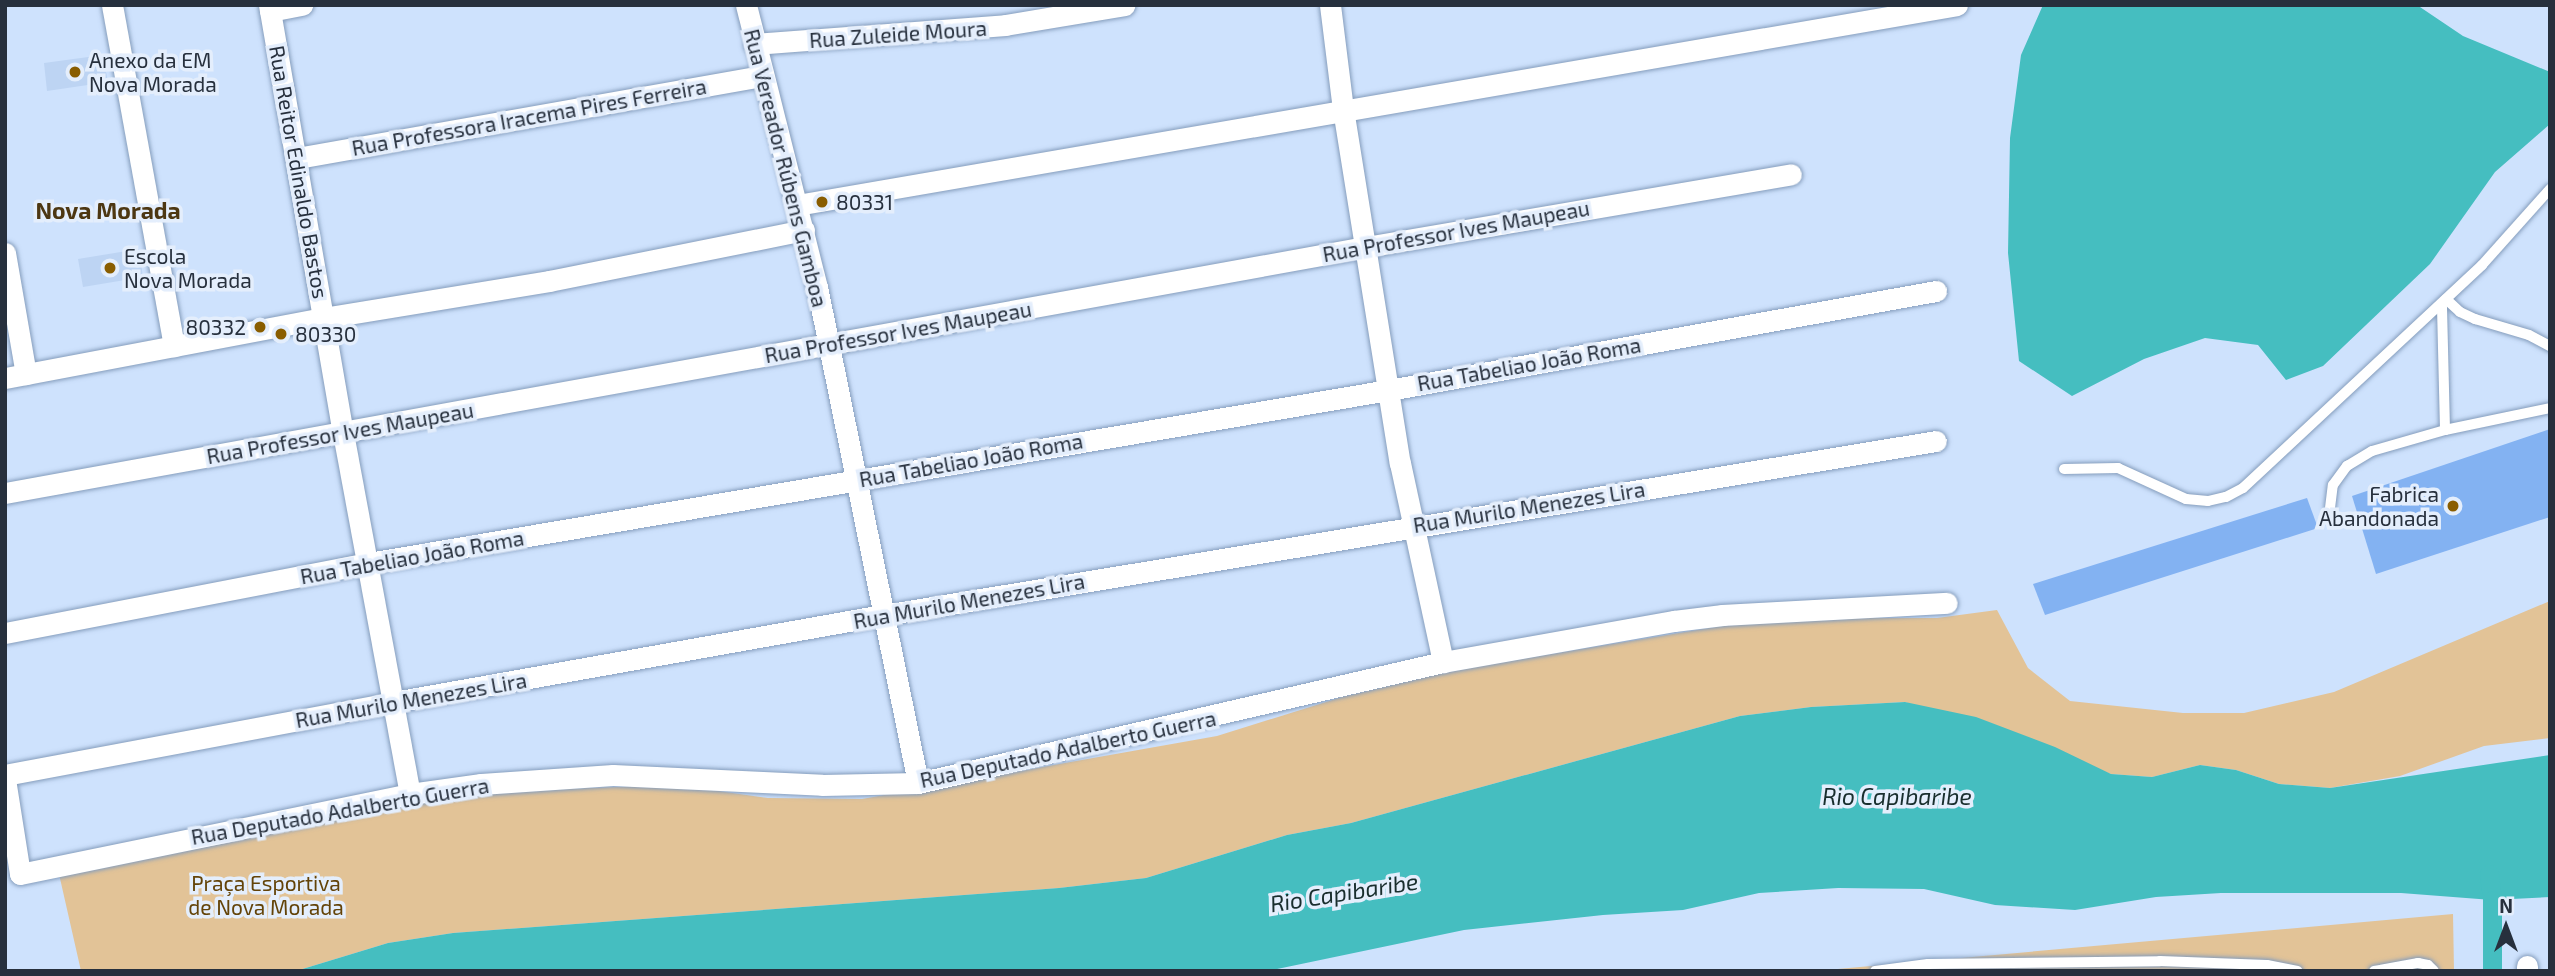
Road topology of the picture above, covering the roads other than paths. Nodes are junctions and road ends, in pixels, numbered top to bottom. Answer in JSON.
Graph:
{"nodes":[{"id":1,"x":112,"y":5,"type":"edge"},
{"id":2,"x":302,"y":5,"type":"edge"},
{"id":3,"x":746,"y":5,"type":"edge"},
{"id":4,"x":1124,"y":5,"type":"edge"},
{"id":5,"x":1330,"y":5,"type":"edge"},
{"id":6,"x":1957,"y":5,"type":"edge"},
{"id":7,"x":270,"y":8,"type":"edge"},
{"id":8,"x":754,"y":44,"type":"junction"},
{"id":9,"x":762,"y":76,"type":"junction"},
{"id":10,"x":1343,"y":109,"type":"junction"},
{"id":11,"x":297,"y":158,"type":"junction"},
{"id":12,"x":1791,"y":174,"type":"dead end"},
{"id":13,"x":2550,"y":189,"type":"edge"},
{"id":14,"x":797,"y":205,"type":"junction"},
{"id":15,"x":804,"y":230,"type":"junction"},
{"id":16,"x":1366,"y":247,"type":"junction"},
{"id":17,"x":5,"y":253,"type":"edge"},
{"id":18,"x":1937,"y":291,"type":"dead end"},
{"id":19,"x":2444,"y":301,"type":"junction"},
{"id":20,"x":324,"y":318,"type":"junction"},
{"id":21,"x":829,"y":344,"type":"junction"},
{"id":22,"x":174,"y":346,"type":"junction"},
{"id":23,"x":2550,"y":346,"type":"edge"},
{"id":24,"x":15,"y":376,"type":"edge"},
{"id":25,"x":1389,"y":390,"type":"junction"},
{"id":26,"x":2550,"y":408,"type":"edge"},
{"id":27,"x":2445,"y":430,"type":"junction"},
{"id":28,"x":343,"y":433,"type":"junction"},
{"id":29,"x":1936,"y":441,"type":"dead end"},
{"id":30,"x":2064,"y":469,"type":"dead end"},
{"id":31,"x":856,"y":479,"type":"junction"},
{"id":32,"x":5,"y":493,"type":"edge"},
{"id":33,"x":2330,"y":508,"type":"dead end"},
{"id":34,"x":1413,"y":525,"type":"junction"},
{"id":35,"x":369,"y":563,"type":"junction"},
{"id":36,"x":1947,"y":603,"type":"dead end"},
{"id":37,"x":884,"y":615,"type":"junction"},
{"id":38,"x":5,"y":633,"type":"edge"},
{"id":39,"x":1443,"y":662,"type":"junction"},
{"id":40,"x":394,"y":702,"type":"junction"},
{"id":41,"x":5,"y":777,"type":"edge"},
{"id":42,"x":918,"y":783,"type":"junction"},
{"id":43,"x":410,"y":794,"type":"junction"},
{"id":44,"x":1875,"y":971,"type":"edge"},
{"id":45,"x":2297,"y":971,"type":"edge"},
{"id":46,"x":2374,"y":971,"type":"edge"},
{"id":47,"x":2434,"y":971,"type":"edge"}],
"edges":[{"from":1,"to":22,"type":"street"},
{"from":2,"to":7,"type":"street"},
{"from":3,"to":8,"type":"street","name":"Rua Vereador Rúbens Gamboa"},
{"from":4,"to":8,"type":"street","name":"Rua Zuleide Moura"},
{"from":5,"to":10,"type":"street"},
{"from":6,"to":10,"type":"street"},
{"from":7,"to":11,"type":"street","name":"Rua Reitor Edinaldo Bastos"},
{"from":8,"to":9,"type":"street","name":"Rua Vereador Rúbens Gamboa"},
{"from":9,"to":11,"type":"street","name":"Rua Professora Iracema Pires Ferreira"},
{"from":9,"to":14,"type":"street","name":"Rua Vereador Rúbens Gamboa"},
{"from":10,"to":14,"type":"street"},
{"from":10,"to":16,"type":"street"},
{"from":11,"to":20,"type":"street","name":"Rua Reitor Edinaldo Bastos"},
{"from":12,"to":16,"type":"street","name":"Rua Professor Ives Maupeau"},
{"from":13,"to":19,"type":"lane"},
{"from":14,"to":15,"type":"street","name":"Rua Vereador Rúbens Gamboa"},
{"from":15,"to":20,"type":"street"},
{"from":15,"to":21,"type":"street","name":"Rua Vereador Rúbens Gamboa"},
{"from":16,"to":21,"type":"street","name":"Rua Professor Ives Maupeau"},
{"from":16,"to":25,"type":"street"},
{"from":17,"to":24,"type":"street"},
{"from":18,"to":25,"type":"street","name":"Rua Tabeliao João Roma"},
{"from":19,"to":23,"type":"lane"},
{"from":19,"to":27,"type":"lane"},
{"from":19,"to":30,"type":"lane"},
{"from":20,"to":22,"type":"street"},
{"from":20,"to":28,"type":"street","name":"Rua Reitor Edinaldo Bastos"},
{"from":21,"to":28,"type":"street","name":"Rua Professor Ives Maupeau"},
{"from":21,"to":31,"type":"street","name":"Rua Vereador Rúbens Gamboa"},
{"from":22,"to":24,"type":"street"},
{"from":25,"to":31,"type":"street","name":"Rua Tabeliao João Roma"},
{"from":25,"to":34,"type":"street"},
{"from":26,"to":27,"type":"lane"},
{"from":27,"to":33,"type":"lane"},
{"from":28,"to":32,"type":"street","name":"Rua Professor Ives Maupeau"},
{"from":28,"to":35,"type":"street","name":"Rua Reitor Edinaldo Bastos"},
{"from":29,"to":34,"type":"street","name":"Rua Murilo Menezes Lira"},
{"from":31,"to":35,"type":"street","name":"Rua Tabeliao João Roma"},
{"from":31,"to":37,"type":"street","name":"Rua Vereador Rúbens Gamboa"},
{"from":34,"to":37,"type":"street","name":"Rua Murilo Menezes Lira"},
{"from":34,"to":39,"type":"street"},
{"from":35,"to":38,"type":"street","name":"Rua Tabeliao João Roma"},
{"from":35,"to":40,"type":"street","name":"Rua Reitor Edinaldo Bastos"},
{"from":36,"to":39,"type":"street","name":"Rua Deputado Adalberto Guerra"},
{"from":37,"to":40,"type":"street","name":"Rua Murilo Menezes Lira"},
{"from":37,"to":42,"type":"street","name":"Rua Vereador Rúbens Gamboa"},
{"from":39,"to":42,"type":"street","name":"Rua Deputado Adalberto Guerra"},
{"from":40,"to":41,"type":"street","name":"Rua Murilo Menezes Lira"},
{"from":40,"to":43,"type":"street","name":"Rua Reitor Edinaldo Bastos"},
{"from":41,"to":43,"type":"street","name":"Rua Deputado Adalberto Guerra"},
{"from":42,"to":43,"type":"street","name":"Rua Deputado Adalberto Guerra"},
{"from":44,"to":45,"type":"lane"},
{"from":46,"to":47,"type":"lane"}]}
